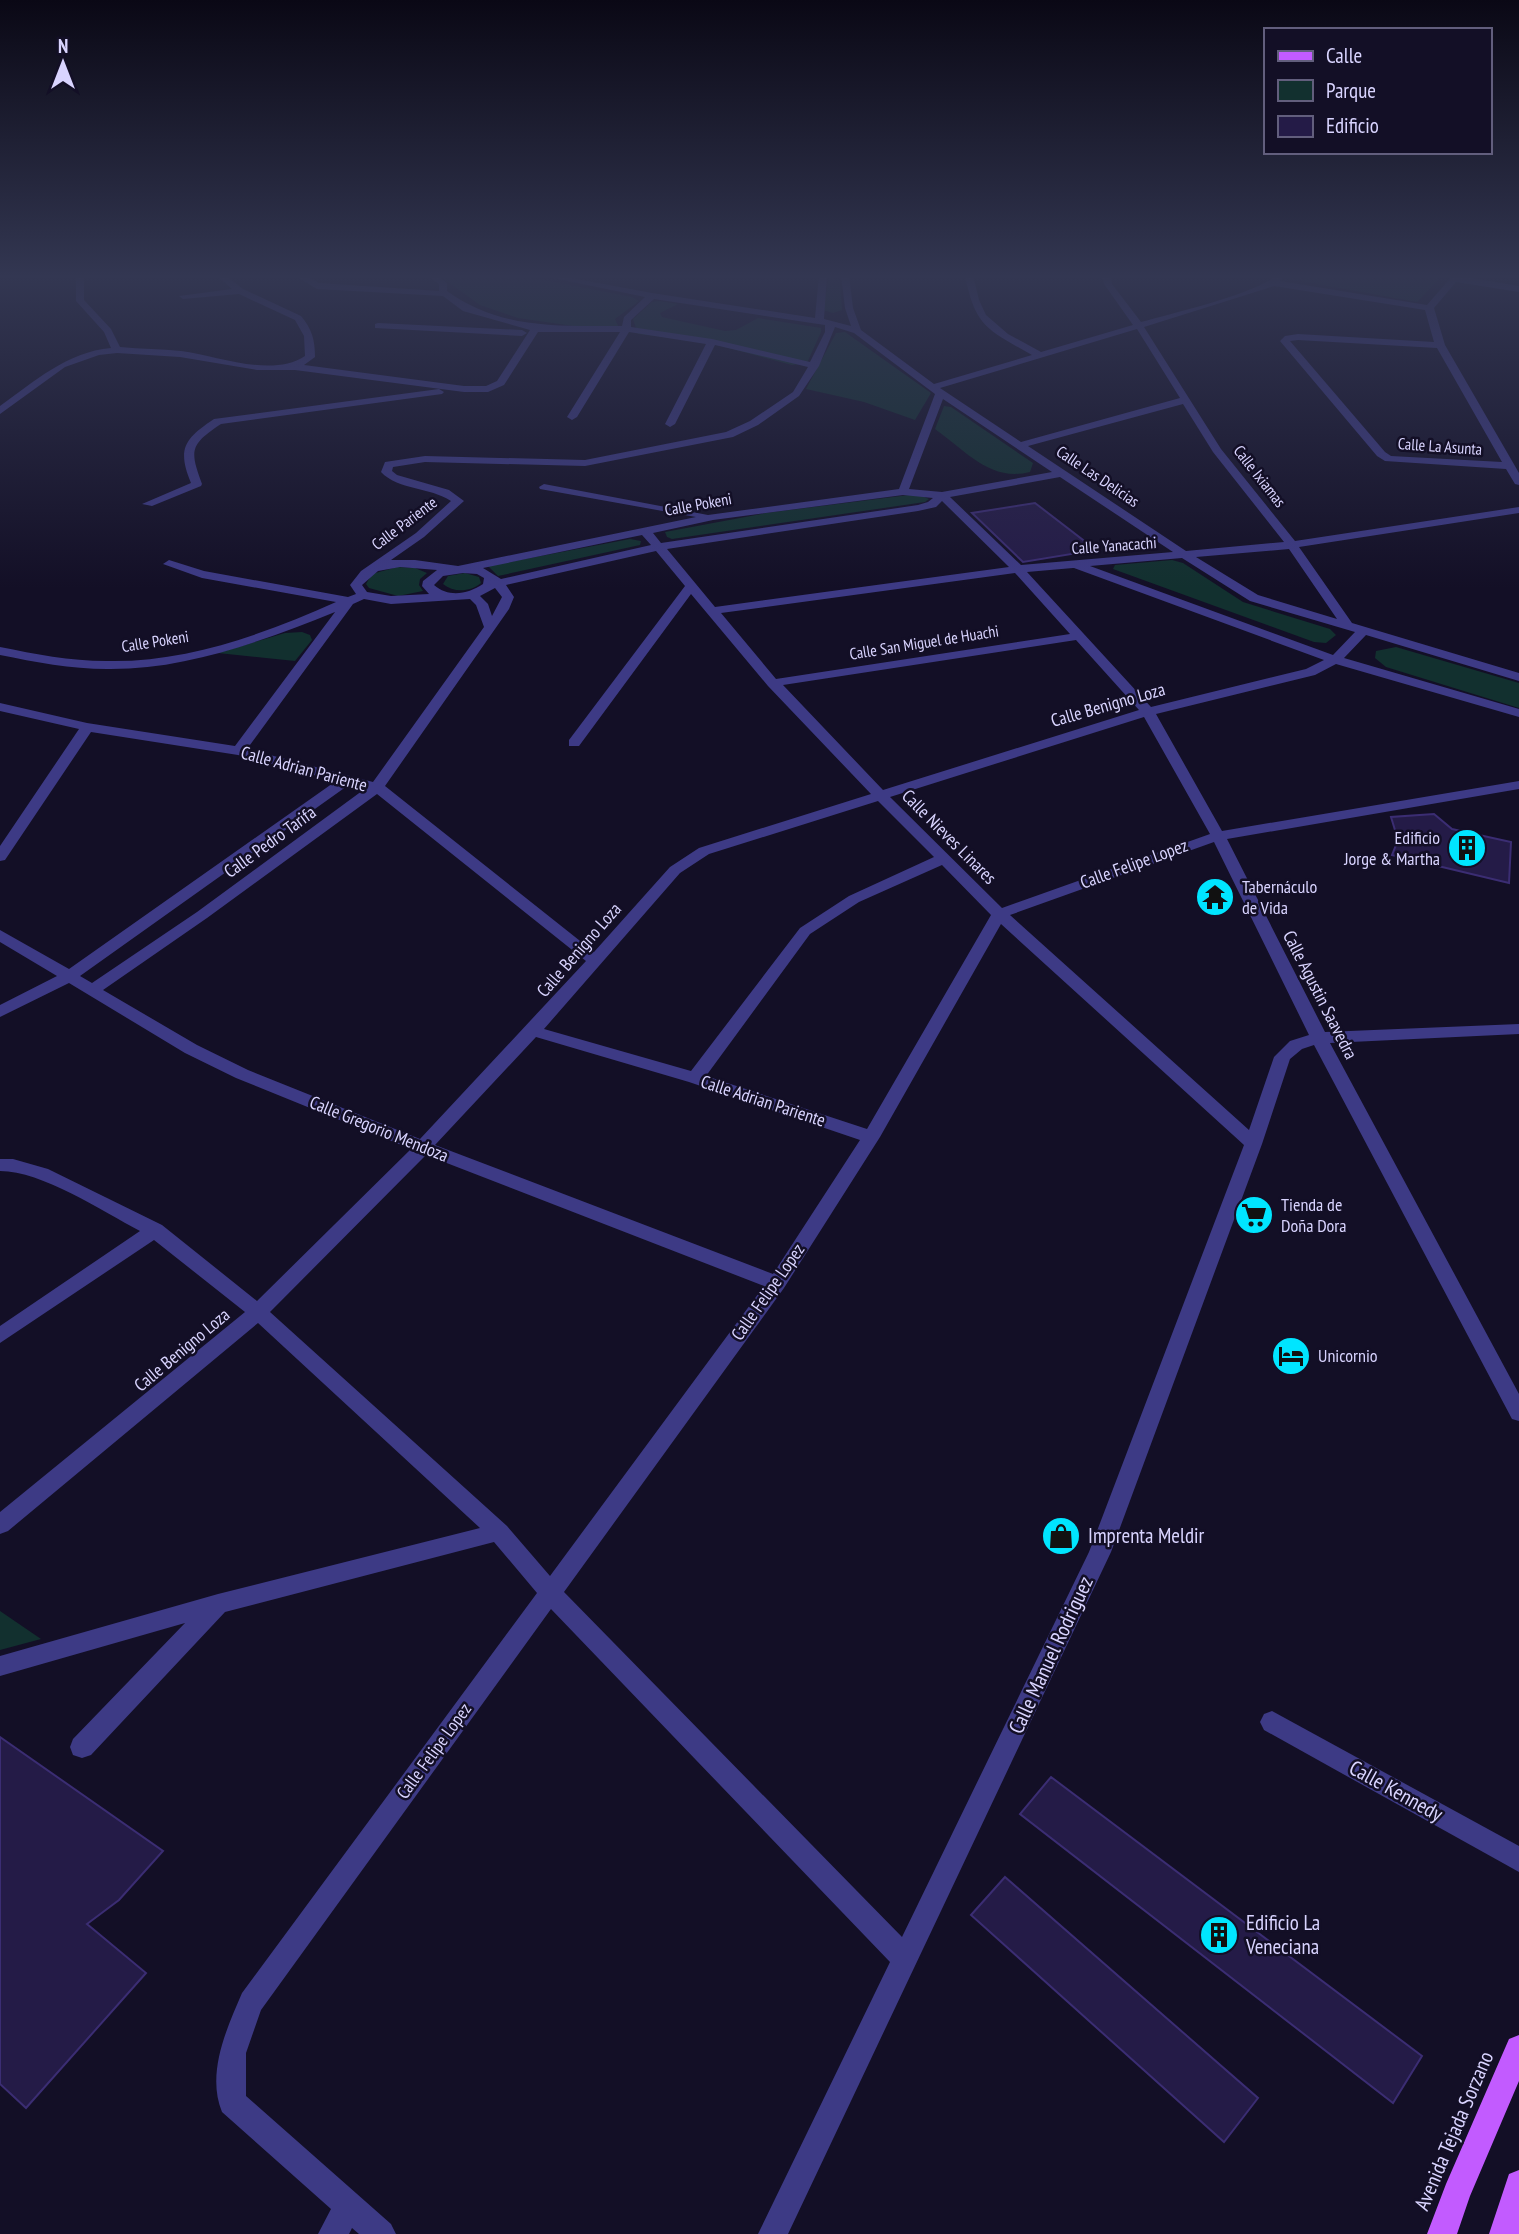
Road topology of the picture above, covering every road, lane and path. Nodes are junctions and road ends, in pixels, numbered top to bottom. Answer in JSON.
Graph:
{"nodes":[{"id":1,"x":43,"y":379,"type":"edge"},
{"id":2,"x":389,"y":379,"type":"edge"},
{"id":3,"x":502,"y":379,"type":"edge"},
{"id":4,"x":595,"y":379,"type":"edge"},
{"id":5,"x":693,"y":379,"type":"edge"},
{"id":6,"x":805,"y":379,"type":"edge"},
{"id":7,"x":922,"y":379,"type":"edge"},
{"id":8,"x":969,"y":379,"type":"edge"},
{"id":9,"x":1172,"y":379,"type":"edge"},
{"id":10,"x":1318,"y":379,"type":"edge"},
{"id":11,"x":1460,"y":379,"type":"edge"},
{"id":12,"x":464,"y":389,"type":"junction"},
{"id":13,"x":937,"y":390,"type":"junction"},
{"id":14,"x":1185,"y":400,"type":"junction"},
{"id":15,"x":0,"y":411,"type":"edge"},
{"id":16,"x":572,"y":417,"type":"dead end"},
{"id":17,"x":670,"y":424,"type":"dead end"},
{"id":18,"x":1021,"y":445,"type":"junction"},
{"id":19,"x":1510,"y":466,"type":"junction"},
{"id":20,"x":1064,"y":473,"type":"junction"},
{"id":21,"x":1519,"y":482,"type":"edge"},
{"id":22,"x":544,"y":487,"type":"dead end"},
{"id":23,"x":903,"y":492,"type":"junction"},
{"id":24,"x":942,"y":495,"type":"junction"},
{"id":25,"x":148,"y":504,"type":"dead end"},
{"id":26,"x":1519,"y":510,"type":"edge"},
{"id":27,"x":713,"y":517,"type":"junction"},
{"id":28,"x":645,"y":531,"type":"junction"},
{"id":29,"x":410,"y":541,"type":"junction"},
{"id":30,"x":1292,"y":545,"type":"junction"},
{"id":31,"x":659,"y":547,"type":"junction"},
{"id":32,"x":1184,"y":556,"type":"junction"},
{"id":33,"x":169,"y":564,"type":"dead end"},
{"id":34,"x":424,"y":564,"type":"junction"},
{"id":35,"x":1072,"y":564,"type":"junction"},
{"id":36,"x":458,"y":569,"type":"junction"},
{"id":37,"x":1018,"y":569,"type":"junction"},
{"id":38,"x":365,"y":573,"type":"junction"},
{"id":39,"x":492,"y":582,"type":"junction"},
{"id":40,"x":691,"y":586,"type":"junction"},
{"id":41,"x":472,"y":594,"type":"junction"},
{"id":42,"x":363,"y":595,"type":"junction"},
{"id":43,"x":447,"y":596,"type":"junction"},
{"id":44,"x":349,"y":601,"type":"junction"},
{"id":45,"x":710,"y":611,"type":"junction"},
{"id":46,"x":1347,"y":625,"type":"junction"},
{"id":47,"x":489,"y":626,"type":"junction"},
{"id":48,"x":1364,"y":630,"type":"junction"},
{"id":49,"x":1080,"y":636,"type":"junction"},
{"id":50,"x":0,"y":652,"type":"edge"},
{"id":51,"x":1335,"y":660,"type":"junction"},
{"id":52,"x":1519,"y":677,"type":"edge"},
{"id":53,"x":773,"y":683,"type":"junction"},
{"id":54,"x":0,"y":707,"type":"edge"},
{"id":55,"x":1147,"y":712,"type":"junction"},
{"id":56,"x":1519,"y":713,"type":"edge"},
{"id":57,"x":87,"y":727,"type":"junction"},
{"id":58,"x":574,"y":743,"type":"dead end"},
{"id":59,"x":239,"y":751,"type":"junction"},
{"id":60,"x":348,"y":779,"type":"junction"},
{"id":61,"x":1519,"y":785,"type":"edge"},
{"id":62,"x":377,"y":788,"type":"junction"},
{"id":63,"x":879,"y":794,"type":"junction"},
{"id":64,"x":1218,"y":836,"type":"junction"},
{"id":65,"x":0,"y":857,"type":"edge"},
{"id":66,"x":943,"y":859,"type":"junction"},
{"id":67,"x":999,"y":914,"type":"junction"},
{"id":68,"x":0,"y":935,"type":"edge"},
{"id":69,"x":595,"y":960,"type":"junction"},
{"id":70,"x":68,"y":977,"type":"junction"},
{"id":71,"x":92,"y":990,"type":"junction"},
{"id":72,"x":0,"y":1012,"type":"edge"},
{"id":73,"x":1519,"y":1029,"type":"edge"},
{"id":74,"x":533,"y":1031,"type":"junction"},
{"id":75,"x":1319,"y":1038,"type":"junction"},
{"id":76,"x":695,"y":1078,"type":"junction"},
{"id":77,"x":871,"y":1137,"type":"junction"},
{"id":78,"x":1253,"y":1144,"type":"junction"},
{"id":79,"x":423,"y":1147,"type":"junction"},
{"id":80,"x":0,"y":1165,"type":"edge"},
{"id":81,"x":155,"y":1230,"type":"junction"},
{"id":82,"x":777,"y":1283,"type":"junction"},
{"id":83,"x":258,"y":1312,"type":"junction"},
{"id":84,"x":0,"y":1336,"type":"edge"},
{"id":85,"x":1519,"y":1413,"type":"edge"},
{"id":86,"x":0,"y":1525,"type":"edge"},
{"id":87,"x":499,"y":1532,"type":"junction"},
{"id":88,"x":550,"y":1594,"type":"junction"},
{"id":89,"x":218,"y":1604,"type":"junction"},
{"id":90,"x":0,"y":1666,"type":"edge"},
{"id":91,"x":1272,"y":1722,"type":"dead end"},
{"id":92,"x":82,"y":1747,"type":"dead end"},
{"id":93,"x":1519,"y":1860,"type":"edge"},
{"id":94,"x":905,"y":1959,"type":"junction"},
{"id":95,"x":1519,"y":2049,"type":"edge"},
{"id":96,"x":1519,"y":2184,"type":"edge"},
{"id":97,"x":348,"y":2207,"type":"junction"},
{"id":98,"x":333,"y":2234,"type":"edge"},
{"id":99,"x":381,"y":2234,"type":"edge"},
{"id":100,"x":773,"y":2234,"type":"edge"},
{"id":101,"x":1442,"y":2234,"type":"edge"},
{"id":102,"x":1503,"y":2234,"type":"edge"}],
"edges":[{"from":1,"to":15,"type":"street"},
{"from":2,"to":12,"type":"street"},
{"from":3,"to":12,"type":"street"},
{"from":4,"to":16,"type":"street"},
{"from":5,"to":17,"type":"street"},
{"from":6,"to":29,"type":"street","name":"Calle Pariente"},
{"from":7,"to":13,"type":"street","name":"Calle Las Delicias"},
{"from":8,"to":13,"type":"street"},
{"from":9,"to":14,"type":"street","name":"Calle Ixiamas"},
{"from":10,"to":19,"type":"street","name":"Calle La Asunta"},
{"from":11,"to":19,"type":"street"},
{"from":12,"to":25,"type":"street"},
{"from":13,"to":18,"type":"street","name":"Calle Las Delicias"},
{"from":13,"to":23,"type":"street"},
{"from":14,"to":18,"type":"street"},
{"from":14,"to":30,"type":"street","name":"Calle Ixiamas"},
{"from":18,"to":20,"type":"street","name":"Calle Las Delicias"},
{"from":19,"to":21,"type":"street"},
{"from":20,"to":24,"type":"street","name":"Calle Pokeni"},
{"from":20,"to":32,"type":"street","name":"Calle Las Delicias"},
{"from":22,"to":27,"type":"street"},
{"from":23,"to":24,"type":"street","name":"Calle Pokeni"},
{"from":23,"to":27,"type":"street","name":"Calle Pokeni"},
{"from":24,"to":31,"type":"street","name":"Calle Pokeni"},
{"from":24,"to":37,"type":"street","name":"Calle Agustin Saavedra"},
{"from":26,"to":30,"type":"street","name":"Calle Yanacachi"},
{"from":27,"to":28,"type":"street","name":"Calle Pokeni"},
{"from":28,"to":31,"type":"street","name":"Calle Nieves Linares"},
{"from":28,"to":36,"type":"street","name":"Calle Pokeni"},
{"from":29,"to":34,"type":"street"},
{"from":29,"to":38,"type":"street","name":"Calle Pariente"},
{"from":30,"to":32,"type":"street","name":"Calle Yanacachi"},
{"from":30,"to":46,"type":"street","name":"Calle Ixiamas"},
{"from":31,"to":39,"type":"street","name":"Calle Pokeni"},
{"from":31,"to":40,"type":"street","name":"Calle Nieves Linares"},
{"from":32,"to":35,"type":"street","name":"Calle Yanacachi"},
{"from":32,"to":46,"type":"street","name":"Calle Las Delicias"},
{"from":33,"to":44,"type":"street"},
{"from":34,"to":36,"type":"street"},
{"from":34,"to":38,"type":"street"},
{"from":35,"to":37,"type":"street","name":"Calle Yanacachi"},
{"from":35,"to":51,"type":"street"},
{"from":36,"to":39,"type":"street"},
{"from":36,"to":43,"type":"street"},
{"from":37,"to":45,"type":"street","name":"Calle Yanacachi"},
{"from":37,"to":49,"type":"street","name":"Calle Agustin Saavedra"},
{"from":38,"to":42,"type":"street"},
{"from":39,"to":41,"type":"street","name":"Calle Pokeni"},
{"from":39,"to":47,"type":"street","name":"Calle Pedro Tarifa"},
{"from":40,"to":45,"type":"street","name":"Calle Nieves Linares"},
{"from":40,"to":58,"type":"street"},
{"from":41,"to":43,"type":"street"},
{"from":41,"to":47,"type":"street"},
{"from":42,"to":43,"type":"street"},
{"from":42,"to":44,"type":"street","name":"Calle Pokeni"},
{"from":44,"to":50,"type":"street","name":"Calle Pokeni"},
{"from":44,"to":59,"type":"street"},
{"from":45,"to":53,"type":"street","name":"Calle Nieves Linares"},
{"from":46,"to":48,"type":"street","name":"Calle Las Delicias"},
{"from":47,"to":62,"type":"street","name":"Calle Pedro Tarifa"},
{"from":48,"to":51,"type":"street"},
{"from":48,"to":52,"type":"street","name":"Calle Las Delicias"},
{"from":49,"to":53,"type":"street","name":"Calle San Miguel de Huachi"},
{"from":49,"to":55,"type":"street","name":"Calle Agustin Saavedra"},
{"from":51,"to":55,"type":"street","name":"Calle Benigno Loza"},
{"from":51,"to":56,"type":"street"},
{"from":53,"to":63,"type":"street","name":"Calle Nieves Linares"},
{"from":54,"to":57,"type":"street","name":"Calle Adrian Pariente"},
{"from":55,"to":63,"type":"street","name":"Calle Benigno Loza"},
{"from":55,"to":64,"type":"street","name":"Calle Agustin Saavedra"},
{"from":57,"to":59,"type":"street","name":"Calle Adrian Pariente"},
{"from":57,"to":65,"type":"street"},
{"from":59,"to":60,"type":"street","name":"Calle Adrian Pariente"},
{"from":60,"to":62,"type":"street","name":"Calle Adrian Pariente"},
{"from":60,"to":70,"type":"street"},
{"from":61,"to":64,"type":"street","name":"Calle Felipe Lopez"},
{"from":62,"to":69,"type":"street","name":"Calle Adrian Pariente"},
{"from":62,"to":71,"type":"street","name":"Calle Pedro Tarifa"},
{"from":63,"to":66,"type":"street","name":"Calle Nieves Linares"},
{"from":63,"to":69,"type":"street","name":"Calle Benigno Loza"},
{"from":64,"to":67,"type":"street","name":"Calle Felipe Lopez"},
{"from":64,"to":75,"type":"street","name":"Calle Agustin Saavedra"},
{"from":66,"to":67,"type":"street","name":"Calle Nieves Linares"},
{"from":66,"to":76,"type":"street"},
{"from":67,"to":77,"type":"street","name":"Calle Felipe Lopez"},
{"from":67,"to":78,"type":"street","name":"Calle Nieves Linares"},
{"from":68,"to":70,"type":"street","name":"Calle Gregorio Mendoza"},
{"from":69,"to":74,"type":"street","name":"Calle Benigno Loza"},
{"from":70,"to":71,"type":"street","name":"Calle Gregorio Mendoza"},
{"from":70,"to":72,"type":"street"},
{"from":71,"to":79,"type":"street","name":"Calle Gregorio Mendoza"},
{"from":73,"to":75,"type":"street"},
{"from":74,"to":76,"type":"street","name":"Calle Adrian Pariente"},
{"from":74,"to":79,"type":"street","name":"Calle Benigno Loza"},
{"from":75,"to":78,"type":"street","name":"Calle Manuel Rodriguez"},
{"from":75,"to":85,"type":"street","name":"Calle Agustin Saavedra"},
{"from":76,"to":77,"type":"street","name":"Calle Adrian Pariente"},
{"from":77,"to":82,"type":"street","name":"Calle Felipe Lopez"},
{"from":78,"to":94,"type":"street","name":"Calle Manuel Rodriguez"},
{"from":79,"to":82,"type":"street","name":"Calle Gregorio Mendoza"},
{"from":79,"to":83,"type":"street","name":"Calle Benigno Loza"},
{"from":80,"to":81,"type":"street"},
{"from":81,"to":83,"type":"street"},
{"from":81,"to":84,"type":"street"},
{"from":82,"to":88,"type":"street","name":"Calle Felipe Lopez"},
{"from":83,"to":86,"type":"street","name":"Calle Benigno Loza"},
{"from":83,"to":87,"type":"street"},
{"from":87,"to":88,"type":"street"},
{"from":87,"to":89,"type":"street"},
{"from":88,"to":94,"type":"street"},
{"from":88,"to":97,"type":"street","name":"Calle Felipe Lopez"},
{"from":89,"to":90,"type":"street"},
{"from":89,"to":92,"type":"street"},
{"from":91,"to":93,"type":"street","name":"Calle Kennedy"},
{"from":94,"to":100,"type":"street","name":"Calle Manuel Rodriguez"},
{"from":95,"to":101,"type":"main road","name":"Avenida Tejada Sorzano"},
{"from":96,"to":102,"type":"main road"},
{"from":97,"to":98,"type":"street"},
{"from":97,"to":99,"type":"street"}]}
